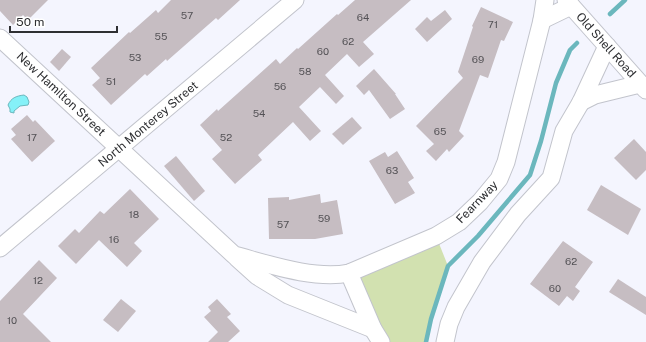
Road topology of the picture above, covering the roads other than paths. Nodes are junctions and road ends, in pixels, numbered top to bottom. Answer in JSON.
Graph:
{"nodes":[{"id":1,"x":295,"y":0,"type":"edge"},
{"id":2,"x":545,"y":0,"type":"edge"},
{"id":3,"x":568,"y":3,"type":"edge"},
{"id":4,"x":542,"y":20,"type":"junction"},
{"id":5,"x":0,"y":38,"type":"edge"},
{"id":6,"x":607,"y":46,"type":"junction"},
{"id":7,"x":643,"y":87,"type":"edge"},
{"id":8,"x":581,"y":102,"type":"junction"},
{"id":9,"x":119,"y":149,"type":"junction"},
{"id":10,"x":210,"y":232,"type":"joint"},
{"id":11,"x":0,"y":248,"type":"edge"},
{"id":12,"x":234,"y":255,"type":"junction"},
{"id":13,"x":348,"y":273,"type":"junction"},
{"id":14,"x":377,"y":336,"type":"edge"},
{"id":15,"x":445,"y":342,"type":"edge"}],
"edges":[{"from":1,"to":9,"type":"street","name":"North Monterey Street"},
{"from":2,"to":4,"type":"street","name":"Fearnway"},
{"from":3,"to":4,"type":"street"},
{"from":3,"to":6,"type":"street","name":"Old Shell Road"},
{"from":4,"to":13,"type":"street","name":"Fearnway"},
{"from":5,"to":9,"type":"street","name":"New Hamilton Street"},
{"from":6,"to":7,"type":"street","name":"Old Shell Road"},
{"from":6,"to":8,"type":"street"},
{"from":7,"to":8,"type":"street"},
{"from":8,"to":15,"type":"street"},
{"from":9,"to":10,"type":"street","name":"New Hamilton Street"},
{"from":9,"to":11,"type":"street","name":"North Monterey Street"},
{"from":10,"to":12,"type":"street","name":"Fearnway"},
{"from":12,"to":13,"type":"street","name":"Fearnway"},
{"from":12,"to":14,"type":"street","name":"Fearnway"},
{"from":13,"to":14,"type":"street","name":"Fearnway"}]}
